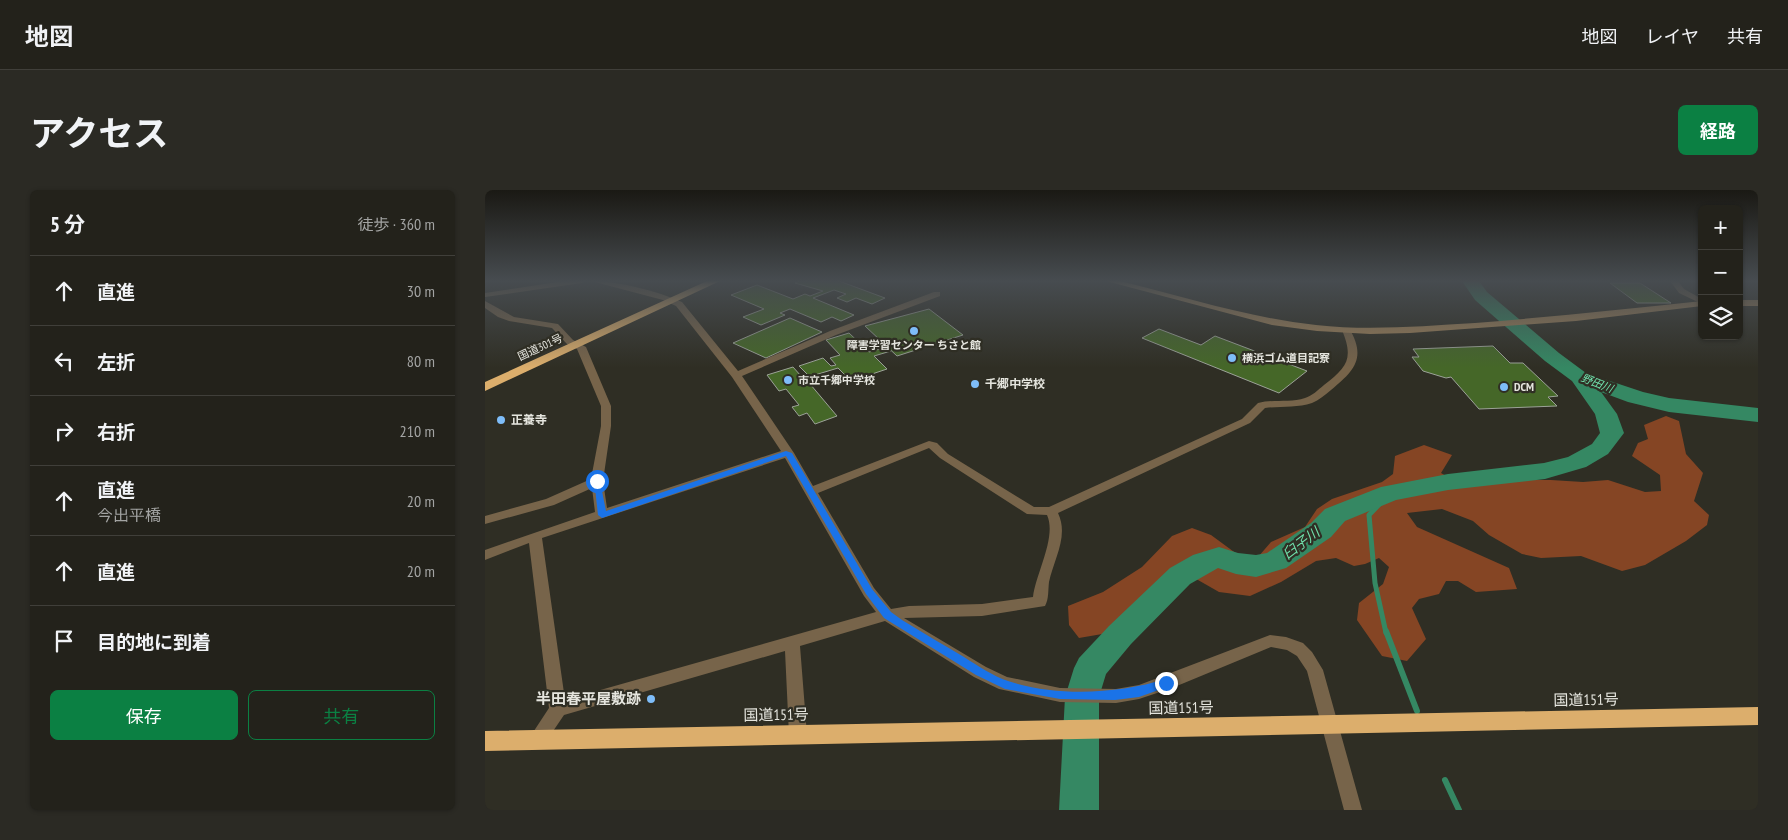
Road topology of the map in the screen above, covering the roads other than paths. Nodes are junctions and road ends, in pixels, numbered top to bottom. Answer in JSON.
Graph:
{"nodes":[{"id":1,"x":494,"y":310,"type":"edge"},
{"id":2,"x":653,"y":310,"type":"edge"},
{"id":3,"x":684,"y":310,"type":"edge"},
{"id":4,"x":896,"y":310,"type":"edge"},
{"id":5,"x":1224,"y":310,"type":"edge"},
{"id":6,"x":1640,"y":310,"type":"edge"},
{"id":7,"x":1346,"y":330,"type":"junction"},
{"id":8,"x":577,"y":344,"type":"junction"},
{"id":9,"x":736,"y":375,"type":"junction"},
{"id":10,"x":485,"y":387,"type":"edge"},
{"id":11,"x":788,"y":453,"type":"junction"},
{"id":12,"x":597,"y":481,"type":"junction"},
{"id":13,"x":811,"y":491,"type":"junction"},
{"id":14,"x":1051,"y":511,"type":"junction"},
{"id":15,"x":602,"y":515,"type":"junction"},
{"id":16,"x":485,"y":520,"type":"edge"},
{"id":17,"x":535,"y":536,"type":"junction"},
{"id":18,"x":485,"y":555,"type":"edge"},
{"id":19,"x":887,"y":615,"type":"junction"},
{"id":20,"x":792,"y":644,"type":"junction"},
{"id":21,"x":558,"y":709,"type":"junction"},
{"id":22,"x":1758,"y":716,"type":"edge"},
{"id":23,"x":1331,"y":725,"type":"junction"},
{"id":24,"x":798,"y":735,"type":"junction"},
{"id":25,"x":537,"y":740,"type":"junction"},
{"id":26,"x":485,"y":741,"type":"edge"},
{"id":27,"x":1353,"y":810,"type":"edge"}],
"edges":[{"from":1,"to":8,"type":"street"},
{"from":2,"to":8,"type":"highway","name":"国道301号"},
{"from":3,"to":9,"type":"street"},
{"from":4,"to":9,"type":"street"},
{"from":5,"to":7,"type":"street"},
{"from":6,"to":7,"type":"street"},
{"from":7,"to":14,"type":"street"},
{"from":8,"to":10,"type":"highway","name":"国道301号"},
{"from":8,"to":12,"type":"street"},
{"from":9,"to":11,"type":"street"},
{"from":11,"to":13,"type":"street"},
{"from":11,"to":15,"type":"street"},
{"from":12,"to":15,"type":"street"},
{"from":12,"to":16,"type":"street"},
{"from":13,"to":14,"type":"street"},
{"from":13,"to":19,"type":"street"},
{"from":14,"to":19,"type":"street"},
{"from":15,"to":17,"type":"street"},
{"from":17,"to":18,"type":"street"},
{"from":17,"to":21,"type":"street"},
{"from":19,"to":20,"type":"street"},
{"from":19,"to":23,"type":"street"},
{"from":20,"to":21,"type":"street"},
{"from":20,"to":24,"type":"street"},
{"from":21,"to":25,"type":"street"},
{"from":22,"to":23,"type":"highway","name":"国道151号"},
{"from":23,"to":24,"type":"highway","name":"国道151号"},
{"from":23,"to":27,"type":"street"},
{"from":24,"to":25,"type":"highway","name":"国道151号"},
{"from":25,"to":26,"type":"highway","name":"国道151号"}]}
